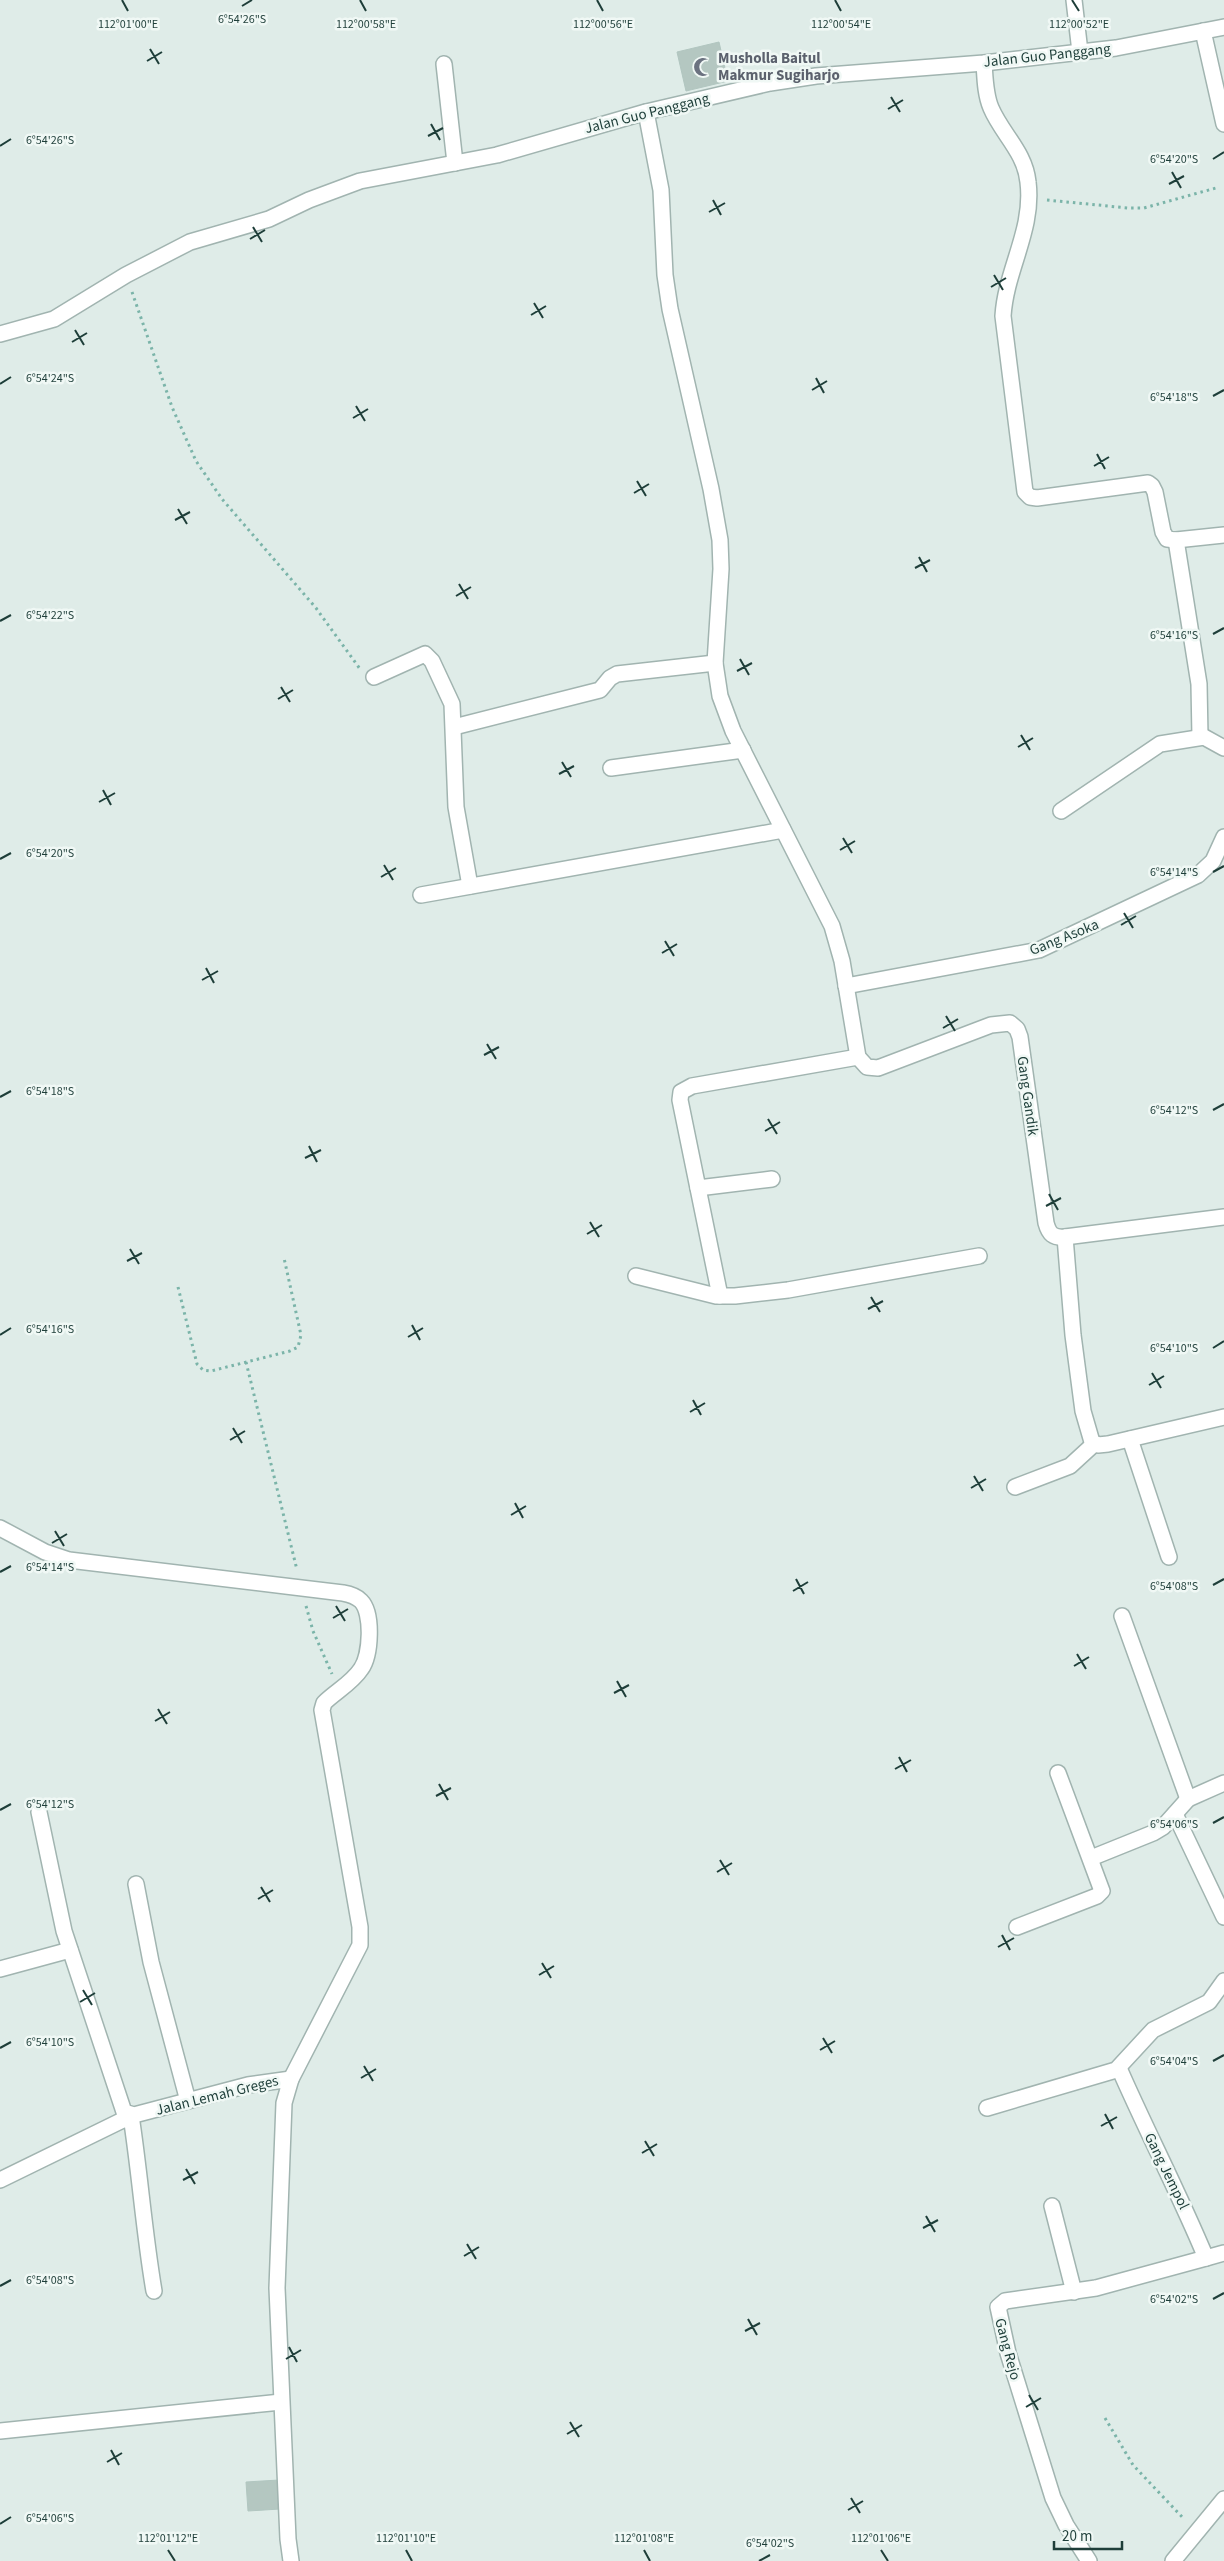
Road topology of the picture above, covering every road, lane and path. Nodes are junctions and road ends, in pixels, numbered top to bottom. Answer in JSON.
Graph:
{"nodes":[{"id":1,"x":1074,"y":0,"type":"edge"},
{"id":2,"x":1224,"y":27,"type":"edge"},
{"id":3,"x":1203,"y":32,"type":"junction"},
{"id":4,"x":1080,"y":52,"type":"junction"},
{"id":5,"x":984,"y":62,"type":"junction"},
{"id":6,"x":444,"y":64,"type":"dead end"},
{"id":7,"x":646,"y":112,"type":"junction"},
{"id":8,"x":1224,"y":124,"type":"edge"},
{"id":9,"x":455,"y":163,"type":"junction"},
{"id":10,"x":1216,"y":188,"type":"dead end"},
{"id":11,"x":1030,"y":198,"type":"junction"},
{"id":12,"x":126,"y":275,"type":"junction"},
{"id":13,"x":0,"y":334,"type":"edge"},
{"id":14,"x":1224,"y":535,"type":"edge"},
{"id":15,"x":1176,"y":540,"type":"junction"},
{"id":16,"x":715,"y":663,"type":"junction"},
{"id":17,"x":374,"y":676,"type":"joint"},
{"id":18,"x":454,"y":727,"type":"junction"},
{"id":19,"x":1200,"y":737,"type":"junction"},
{"id":20,"x":1224,"y":748,"type":"edge"},
{"id":21,"x":743,"y":750,"type":"junction"},
{"id":22,"x":611,"y":768,"type":"dead end"},
{"id":23,"x":1061,"y":811,"type":"dead end"},
{"id":24,"x":783,"y":830,"type":"junction"},
{"id":25,"x":1224,"y":837,"type":"edge"},
{"id":26,"x":470,"y":886,"type":"junction"},
{"id":27,"x":422,"y":895,"type":"dead end"},
{"id":28,"x":846,"y":986,"type":"junction"},
{"id":29,"x":858,"y":1057,"type":"junction"},
{"id":30,"x":772,"y":1179,"type":"dead end"},
{"id":31,"x":698,"y":1188,"type":"junction"},
{"id":32,"x":1224,"y":1217,"type":"edge"},
{"id":33,"x":1065,"y":1237,"type":"junction"},
{"id":34,"x":979,"y":1256,"type":"dead end"},
{"id":35,"x":284,"y":1258,"type":"dead end"},
{"id":36,"x":636,"y":1276,"type":"dead end"},
{"id":37,"x":178,"y":1287,"type":"dead end"},
{"id":38,"x":720,"y":1296,"type":"junction"},
{"id":39,"x":246,"y":1362,"type":"junction"},
{"id":40,"x":1224,"y":1416,"type":"edge"},
{"id":41,"x":1130,"y":1439,"type":"junction"},
{"id":42,"x":1094,"y":1444,"type":"junction"},
{"id":43,"x":1015,"y":1488,"type":"dead end"},
{"id":44,"x":0,"y":1528,"type":"edge"},
{"id":45,"x":1168,"y":1557,"type":"dead end"},
{"id":46,"x":302,"y":1588,"type":"junction"},
{"id":47,"x":1122,"y":1616,"type":"dead end"},
{"id":48,"x":340,"y":1689,"type":"junction"},
{"id":49,"x":1058,"y":1773,"type":"dead end"},
{"id":50,"x":1224,"y":1783,"type":"edge"},
{"id":51,"x":1188,"y":1800,"type":"junction"},
{"id":52,"x":39,"y":1812,"type":"dead end"},
{"id":53,"x":1175,"y":1814,"type":"junction"},
{"id":54,"x":1091,"y":1858,"type":"junction"},
{"id":55,"x":136,"y":1884,"type":"dead end"},
{"id":56,"x":1224,"y":1917,"type":"edge"},
{"id":57,"x":1016,"y":1927,"type":"dead end"},
{"id":58,"x":70,"y":1950,"type":"junction"},
{"id":59,"x":0,"y":1969,"type":"edge"},
{"id":60,"x":1224,"y":1981,"type":"edge"},
{"id":61,"x":1119,"y":2068,"type":"junction"},
{"id":62,"x":291,"y":2079,"type":"junction"},
{"id":63,"x":188,"y":2101,"type":"junction"},
{"id":64,"x":988,"y":2108,"type":"dead end"},
{"id":65,"x":131,"y":2116,"type":"junction"},
{"id":66,"x":0,"y":2180,"type":"edge"},
{"id":67,"x":1052,"y":2206,"type":"dead end"},
{"id":68,"x":1224,"y":2253,"type":"edge"},
{"id":69,"x":1206,"y":2258,"type":"junction"},
{"id":70,"x":154,"y":2291,"type":"dead end"},
{"id":71,"x":1074,"y":2292,"type":"junction"},
{"id":72,"x":281,"y":2402,"type":"junction"},
{"id":73,"x":1105,"y":2418,"type":"dead end"},
{"id":74,"x":0,"y":2431,"type":"edge"},
{"id":75,"x":1224,"y":2499,"type":"edge"},
{"id":76,"x":1196,"y":2532,"type":"junction"},
{"id":77,"x":291,"y":2561,"type":"edge"},
{"id":78,"x":1089,"y":2561,"type":"edge"},
{"id":79,"x":1173,"y":2561,"type":"edge"}],
"edges":[{"from":1,"to":4,"type":"street"},
{"from":2,"to":3,"type":"street","name":"Jalan Guo Panggang"},
{"from":3,"to":4,"type":"street","name":"Jalan Guo Panggang"},
{"from":3,"to":8,"type":"street"},
{"from":4,"to":5,"type":"street","name":"Jalan Guo Panggang"},
{"from":5,"to":7,"type":"street","name":"Jalan Guo Panggang"},
{"from":5,"to":11,"type":"street"},
{"from":6,"to":9,"type":"street"},
{"from":7,"to":9,"type":"street","name":"Jalan Guo Panggang"},
{"from":7,"to":16,"type":"street"},
{"from":9,"to":12,"type":"street","name":"Jalan Guo Panggang"},
{"from":10,"to":11,"type":"path"},
{"from":11,"to":15,"type":"street"},
{"from":12,"to":13,"type":"street","name":"Jalan Guo Panggang"},
{"from":12,"to":17,"type":"path"},
{"from":14,"to":15,"type":"street"},
{"from":15,"to":19,"type":"street"},
{"from":16,"to":18,"type":"street"},
{"from":16,"to":21,"type":"street"},
{"from":17,"to":18,"type":"street"},
{"from":18,"to":26,"type":"street"},
{"from":19,"to":20,"type":"street"},
{"from":19,"to":23,"type":"street"},
{"from":21,"to":22,"type":"street"},
{"from":21,"to":24,"type":"street"},
{"from":24,"to":26,"type":"street"},
{"from":24,"to":28,"type":"street"},
{"from":25,"to":28,"type":"street","name":"Gang Asoka"},
{"from":26,"to":27,"type":"street"},
{"from":28,"to":29,"type":"street"},
{"from":29,"to":31,"type":"street"},
{"from":29,"to":33,"type":"street","name":"Gang Gandik"},
{"from":30,"to":31,"type":"street"},
{"from":31,"to":38,"type":"street"},
{"from":32,"to":33,"type":"street"},
{"from":33,"to":42,"type":"street"},
{"from":34,"to":38,"type":"street"},
{"from":35,"to":39,"type":"path"},
{"from":36,"to":38,"type":"street"},
{"from":37,"to":39,"type":"path"},
{"from":39,"to":46,"type":"path"},
{"from":40,"to":41,"type":"street"},
{"from":41,"to":42,"type":"street"},
{"from":41,"to":45,"type":"street"},
{"from":42,"to":43,"type":"street"},
{"from":44,"to":46,"type":"street"},
{"from":46,"to":48,"type":"path"},
{"from":46,"to":48,"type":"street"},
{"from":47,"to":51,"type":"street"},
{"from":48,"to":62,"type":"street"},
{"from":49,"to":54,"type":"street"},
{"from":50,"to":51,"type":"street"},
{"from":51,"to":53,"type":"street"},
{"from":52,"to":58,"type":"street"},
{"from":53,"to":54,"type":"street"},
{"from":53,"to":56,"type":"street"},
{"from":54,"to":57,"type":"street"},
{"from":55,"to":63,"type":"street"},
{"from":58,"to":59,"type":"street"},
{"from":58,"to":65,"type":"street"},
{"from":60,"to":61,"type":"street"},
{"from":61,"to":64,"type":"street"},
{"from":61,"to":69,"type":"street","name":"Gang Jempol"},
{"from":62,"to":63,"type":"street","name":"Jalan Lemah Greges"},
{"from":62,"to":72,"type":"street","name":"Jalan Lemah Greges"},
{"from":63,"to":65,"type":"street","name":"Jalan Lemah Greges"},
{"from":65,"to":66,"type":"street","name":"Jalan Lemah Greges"},
{"from":65,"to":70,"type":"street"},
{"from":67,"to":71,"type":"street"},
{"from":68,"to":69,"type":"street"},
{"from":69,"to":71,"type":"street","name":"Gang Rejo"},
{"from":71,"to":78,"type":"street","name":"Gang Rejo"},
{"from":72,"to":74,"type":"street"},
{"from":72,"to":77,"type":"street","name":"Jalan Lemah Greges"},
{"from":73,"to":76,"type":"path"},
{"from":75,"to":76,"type":"street"},
{"from":76,"to":79,"type":"street"}]}
